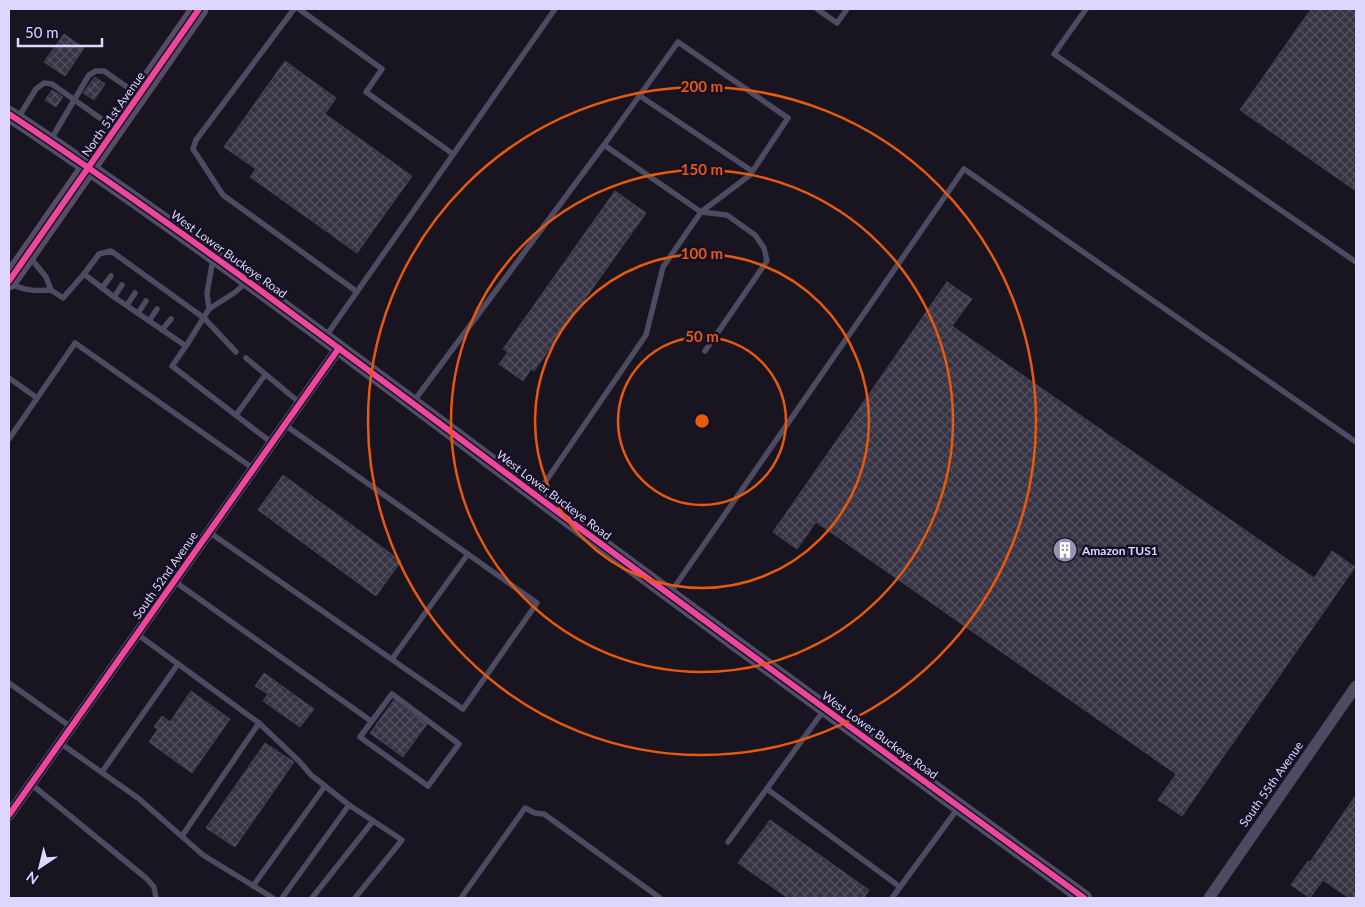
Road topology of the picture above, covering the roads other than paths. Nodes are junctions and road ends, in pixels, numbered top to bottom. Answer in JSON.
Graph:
{"nodes":[{"id":1,"x":199,"y":9,"type":"edge"},
{"id":2,"x":294,"y":9,"type":"edge"},
{"id":3,"x":299,"y":9,"type":"edge"},
{"id":4,"x":555,"y":9,"type":"edge"},
{"id":5,"x":818,"y":9,"type":"edge"},
{"id":6,"x":847,"y":9,"type":"edge"},
{"id":7,"x":1086,"y":9,"type":"edge"},
{"id":8,"x":139,"y":95,"type":"junction"},
{"id":9,"x":640,"y":96,"type":"junction"},
{"id":10,"x":75,"y":99,"type":"junction"},
{"id":11,"x":13,"y":116,"type":"edge"},
{"id":12,"x":115,"y":129,"type":"junction"},
{"id":13,"x":50,"y":141,"type":"junction"},
{"id":14,"x":604,"y":145,"type":"junction"},
{"id":15,"x":453,"y":154,"type":"junction"},
{"id":16,"x":89,"y":167,"type":"junction"},
{"id":17,"x":752,"y":171,"type":"junction"},
{"id":18,"x":701,"y":212,"type":"junction"},
{"id":19,"x":28,"y":254,"type":"junction"},
{"id":20,"x":214,"y":257,"type":"junction"},
{"id":21,"x":122,"y":260,"type":"junction"},
{"id":22,"x":1356,"y":262,"type":"edge"},
{"id":23,"x":117,"y":266,"type":"dead end"},
{"id":24,"x":134,"y":268,"type":"junction"},
{"id":25,"x":84,"y":274,"type":"junction"},
{"id":26,"x":130,"y":274,"type":"dead end"},
{"id":27,"x":111,"y":276,"type":"dead end"},
{"id":28,"x":146,"y":276,"type":"junction"},
{"id":29,"x":9,"y":281,"type":"edge"},
{"id":30,"x":247,"y":281,"type":"junction"},
{"id":31,"x":142,"y":283,"type":"dead end"},
{"id":32,"x":122,"y":285,"type":"dead end"},
{"id":33,"x":102,"y":288,"type":"junction"},
{"id":34,"x":51,"y":290,"type":"junction"},
{"id":35,"x":356,"y":291,"type":"junction"},
{"id":36,"x":135,"y":293,"type":"dead end"},
{"id":37,"x":114,"y":297,"type":"junction"},
{"id":38,"x":146,"y":301,"type":"dead end"},
{"id":39,"x":127,"y":305,"type":"junction"},
{"id":40,"x":157,"y":309,"type":"dead end"},
{"id":41,"x":209,"y":309,"type":"junction"},
{"id":42,"x":138,"y":313,"type":"junction"},
{"id":43,"x":171,"y":318,"type":"dead end"},
{"id":44,"x":204,"y":318,"type":"junction"},
{"id":45,"x":149,"y":321,"type":"junction"},
{"id":46,"x":162,"y":330,"type":"junction"},
{"id":47,"x":325,"y":337,"type":"junction"},
{"id":48,"x":186,"y":346,"type":"junction"},
{"id":49,"x":339,"y":348,"type":"junction"},
{"id":50,"x":705,"y":351,"type":"dead end"},
{"id":51,"x":236,"y":352,"type":"dead end"},
{"id":52,"x":246,"y":358,"type":"dead end"},
{"id":53,"x":265,"y":375,"type":"junction"},
{"id":54,"x":9,"y":378,"type":"edge"},
{"id":55,"x":37,"y":398,"type":"junction"},
{"id":56,"x":300,"y":403,"type":"junction"},
{"id":57,"x":412,"y":403,"type":"junction"},
{"id":58,"x":236,"y":415,"type":"junction"},
{"id":59,"x":284,"y":425,"type":"junction"},
{"id":60,"x":9,"y":439,"type":"edge"},
{"id":61,"x":1356,"y":442,"type":"edge"},
{"id":62,"x":272,"y":443,"type":"junction"},
{"id":63,"x":254,"y":469,"type":"junction"},
{"id":64,"x":536,"y":495,"type":"junction"},
{"id":65,"x":209,"y":532,"type":"junction"},
{"id":66,"x":468,"y":554,"type":"junction"},
{"id":67,"x":174,"y":581,"type":"junction"},
{"id":68,"x":669,"y":594,"type":"junction"},
{"id":69,"x":137,"y":634,"type":"junction"},
{"id":70,"x":392,"y":660,"type":"junction"},
{"id":71,"x":178,"y":664,"type":"junction"},
{"id":72,"x":9,"y":683,"type":"edge"},
{"id":73,"x":1356,"y":686,"type":"edge"},
{"id":74,"x":825,"y":708,"type":"junction"},
{"id":75,"x":371,"y":721,"type":"junction"},
{"id":76,"x":259,"y":723,"type":"junction"},
{"id":77,"x":71,"y":727,"type":"junction"},
{"id":78,"x":60,"y":743,"type":"junction"},
{"id":79,"x":102,"y":772,"type":"junction"},
{"id":80,"x":31,"y":784,"type":"junction"},
{"id":81,"x":325,"y":786,"type":"junction"},
{"id":82,"x":767,"y":789,"type":"junction"},
{"id":83,"x":349,"y":805,"type":"junction"},
{"id":84,"x":959,"y":807,"type":"junction"},
{"id":85,"x":9,"y":816,"type":"edge"},
{"id":86,"x":373,"y":821,"type":"junction"},
{"id":87,"x":182,"y":836,"type":"junction"},
{"id":88,"x":728,"y":842,"type":"dead end"},
{"id":89,"x":252,"y":886,"type":"junction"},
{"id":90,"x":900,"y":888,"type":"junction"},
{"id":91,"x":156,"y":898,"type":"edge"},
{"id":92,"x":273,"y":898,"type":"edge"},
{"id":93,"x":282,"y":898,"type":"edge"},
{"id":94,"x":312,"y":898,"type":"edge"},
{"id":95,"x":355,"y":898,"type":"edge"},
{"id":96,"x":461,"y":898,"type":"edge"},
{"id":97,"x":660,"y":898,"type":"edge"},
{"id":98,"x":892,"y":898,"type":"edge"},
{"id":99,"x":1084,"y":898,"type":"edge"},
{"id":100,"x":1209,"y":898,"type":"edge"}],
"edges":[{"from":1,"to":8,"type":"main road","name":"North 51st Avenue"},
{"from":2,"to":35,"type":"lane"},
{"from":3,"to":15,"type":"lane"},
{"from":4,"to":15,"type":"lane"},
{"from":5,"to":6,"type":"lane"},
{"from":7,"to":22,"type":"lane"},
{"from":8,"to":10,"type":"lane"},
{"from":8,"to":12,"type":"main road","name":"North 51st Avenue"},
{"from":9,"to":14,"type":"lane"},
{"from":9,"to":17,"type":"lane"},
{"from":9,"to":17,"type":"lane"},
{"from":10,"to":11,"type":"lane"},
{"from":10,"to":12,"type":"lane"},
{"from":10,"to":13,"type":"lane"},
{"from":11,"to":13,"type":"main road","name":"West Lower Buckeye Road"},
{"from":12,"to":16,"type":"main road","name":"North 51st Avenue"},
{"from":13,"to":16,"type":"main road","name":"West Lower Buckeye Road"},
{"from":14,"to":18,"type":"lane"},
{"from":14,"to":57,"type":"lane"},
{"from":15,"to":35,"type":"lane"},
{"from":16,"to":19,"type":"main road","name":"North 51st Avenue"},
{"from":16,"to":20,"type":"main road","name":"West Lower Buckeye Road"},
{"from":17,"to":18,"type":"lane"},
{"from":18,"to":50,"type":"lane"},
{"from":18,"to":64,"type":"lane"},
{"from":19,"to":29,"type":"main road","name":"North 51st Avenue"},
{"from":19,"to":34,"type":"lane"},
{"from":20,"to":30,"type":"main road","name":"West Lower Buckeye Road"},
{"from":20,"to":41,"type":"lane"},
{"from":21,"to":23,"type":"lane"},
{"from":21,"to":24,"type":"lane"},
{"from":21,"to":25,"type":"lane"},
{"from":24,"to":26,"type":"lane"},
{"from":24,"to":28,"type":"lane"},
{"from":25,"to":33,"type":"lane"},
{"from":25,"to":34,"type":"lane"},
{"from":27,"to":33,"type":"lane"},
{"from":28,"to":31,"type":"lane"},
{"from":28,"to":44,"type":"lane"},
{"from":29,"to":34,"type":"lane"},
{"from":30,"to":41,"type":"lane"},
{"from":30,"to":47,"type":"main road","name":"West Lower Buckeye Road"},
{"from":32,"to":37,"type":"lane"},
{"from":33,"to":37,"type":"lane"},
{"from":35,"to":47,"type":"lane"},
{"from":36,"to":39,"type":"lane"},
{"from":37,"to":39,"type":"lane"},
{"from":38,"to":42,"type":"lane"},
{"from":39,"to":42,"type":"lane"},
{"from":40,"to":45,"type":"lane"},
{"from":41,"to":44,"type":"lane"},
{"from":42,"to":45,"type":"lane"},
{"from":43,"to":46,"type":"lane"},
{"from":44,"to":48,"type":"lane"},
{"from":44,"to":51,"type":"lane"},
{"from":45,"to":46,"type":"lane"},
{"from":46,"to":48,"type":"lane"},
{"from":47,"to":49,"type":"main road","name":"West Lower Buckeye Road"},
{"from":48,"to":58,"type":"lane"},
{"from":49,"to":56,"type":"street","name":"South 52nd Avenue"},
{"from":49,"to":57,"type":"main road","name":"West Lower Buckeye Road"},
{"from":52,"to":53,"type":"lane"},
{"from":53,"to":56,"type":"lane"},
{"from":53,"to":58,"type":"lane"},
{"from":54,"to":55,"type":"lane"},
{"from":55,"to":60,"type":"lane"},
{"from":55,"to":63,"type":"lane"},
{"from":56,"to":59,"type":"street","name":"South 52nd Avenue"},
{"from":57,"to":64,"type":"main road","name":"West Lower Buckeye Road"},
{"from":58,"to":62,"type":"lane"},
{"from":59,"to":62,"type":"street","name":"South 52nd Avenue"},
{"from":59,"to":66,"type":"lane"},
{"from":61,"to":68,"type":"lane"},
{"from":62,"to":63,"type":"street","name":"South 52nd Avenue"},
{"from":63,"to":65,"type":"street","name":"South 52nd Avenue"},
{"from":64,"to":68,"type":"main road","name":"West Lower Buckeye Road"},
{"from":65,"to":67,"type":"street","name":"South 52nd Avenue"},
{"from":65,"to":70,"type":"lane"},
{"from":66,"to":70,"type":"lane"},
{"from":66,"to":70,"type":"lane"},
{"from":67,"to":69,"type":"street","name":"South 52nd Avenue"},
{"from":67,"to":75,"type":"lane"},
{"from":68,"to":74,"type":"main road","name":"West Lower Buckeye Road"},
{"from":69,"to":71,"type":"lane"},
{"from":69,"to":77,"type":"street","name":"South 52nd Avenue"},
{"from":71,"to":76,"type":"lane"},
{"from":71,"to":79,"type":"lane"},
{"from":72,"to":77,"type":"lane"},
{"from":73,"to":100,"type":"street","name":"South 55th Avenue"},
{"from":74,"to":82,"type":"lane"},
{"from":74,"to":84,"type":"main road","name":"West Lower Buckeye Road"},
{"from":75,"to":75,"type":"lane"},
{"from":76,"to":81,"type":"lane"},
{"from":76,"to":87,"type":"lane"},
{"from":77,"to":78,"type":"street","name":"South 52nd Avenue"},
{"from":78,"to":79,"type":"lane"},
{"from":78,"to":80,"type":"street","name":"South 52nd Avenue"},
{"from":79,"to":87,"type":"lane"},
{"from":80,"to":85,"type":"street","name":"South 52nd Avenue"},
{"from":80,"to":91,"type":"lane"},
{"from":81,"to":83,"type":"lane"},
{"from":81,"to":89,"type":"lane"},
{"from":82,"to":88,"type":"lane"},
{"from":82,"to":90,"type":"lane"},
{"from":83,"to":86,"type":"lane"},
{"from":83,"to":93,"type":"lane"},
{"from":84,"to":90,"type":"lane"},
{"from":84,"to":99,"type":"main road","name":"West Lower Buckeye Road"},
{"from":86,"to":94,"type":"lane"},
{"from":86,"to":95,"type":"lane"},
{"from":87,"to":89,"type":"lane"},
{"from":89,"to":92,"type":"lane"},
{"from":90,"to":98,"type":"lane"},
{"from":96,"to":97,"type":"lane"}]}
